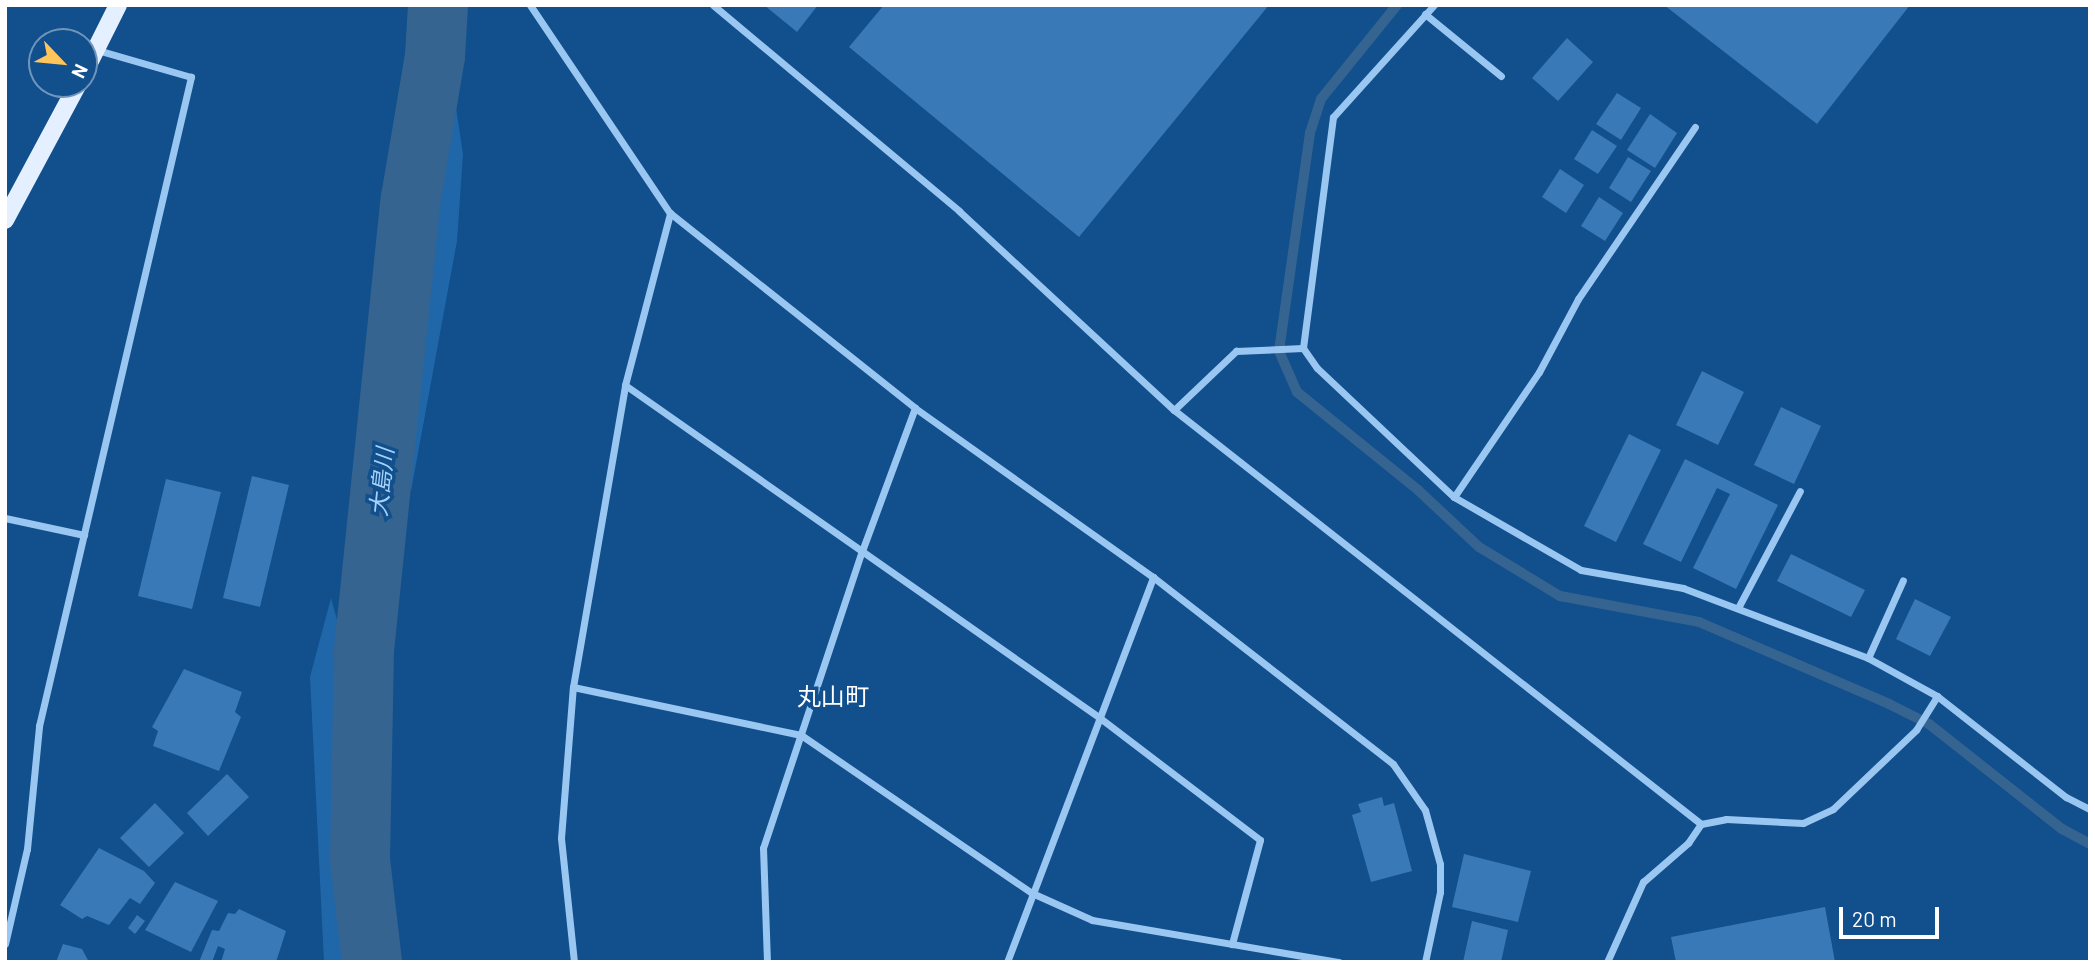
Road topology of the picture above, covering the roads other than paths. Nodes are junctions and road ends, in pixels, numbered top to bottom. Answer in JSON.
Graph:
{"nodes":[{"id":1,"x":118,"y":5,"type":"edge"},
{"id":2,"x":530,"y":5,"type":"edge"},
{"id":3,"x":713,"y":5,"type":"edge"},
{"id":4,"x":1434,"y":5,"type":"edge"},
{"id":5,"x":1425,"y":14,"type":"junction"},
{"id":6,"x":98,"y":48,"type":"edge"},
{"id":7,"x":98,"y":50,"type":"edge"},
{"id":8,"x":1501,"y":76,"type":"dead end"},
{"id":9,"x":70,"y":98,"type":"edge"},
{"id":10,"x":1695,"y":127,"type":"dead end"},
{"id":11,"x":670,"y":213,"type":"junction"},
{"id":12,"x":5,"y":220,"type":"edge"},
{"id":13,"x":1299,"y":348,"type":"junction"},
{"id":14,"x":625,"y":385,"type":"junction"},
{"id":15,"x":915,"y":408,"type":"junction"},
{"id":16,"x":1174,"y":410,"type":"junction"},
{"id":17,"x":1800,"y":491,"type":"dead end"},
{"id":18,"x":1454,"y":497,"type":"junction"},
{"id":19,"x":5,"y":518,"type":"edge"},
{"id":20,"x":84,"y":535,"type":"junction"},
{"id":21,"x":862,"y":551,"type":"junction"},
{"id":22,"x":1153,"y":577,"type":"junction"},
{"id":23,"x":1903,"y":580,"type":"dead end"},
{"id":24,"x":1739,"y":606,"type":"junction"},
{"id":25,"x":1868,"y":658,"type":"junction"},
{"id":26,"x":573,"y":687,"type":"junction"},
{"id":27,"x":1937,"y":696,"type":"junction"},
{"id":28,"x":1100,"y":718,"type":"junction"},
{"id":29,"x":801,"y":735,"type":"junction"},
{"id":30,"x":2090,"y":809,"type":"edge"},
{"id":31,"x":1701,"y":824,"type":"junction"},
{"id":32,"x":1032,"y":893,"type":"junction"},
{"id":33,"x":5,"y":944,"type":"edge"},
{"id":34,"x":1232,"y":944,"type":"junction"},
{"id":35,"x":574,"y":962,"type":"edge"},
{"id":36,"x":767,"y":962,"type":"edge"},
{"id":37,"x":1007,"y":962,"type":"edge"},
{"id":38,"x":1339,"y":962,"type":"edge"},
{"id":39,"x":1425,"y":962,"type":"edge"},
{"id":40,"x":1607,"y":962,"type":"edge"}],
"edges":[{"from":1,"to":6,"type":"main road"},
{"from":2,"to":11,"type":"street"},
{"from":3,"to":16,"type":"street"},
{"from":4,"to":5,"type":"street"},
{"from":5,"to":8,"type":"street"},
{"from":5,"to":13,"type":"street"},
{"from":7,"to":20,"type":"street"},
{"from":9,"to":12,"type":"main road"},
{"from":10,"to":18,"type":"street"},
{"from":11,"to":14,"type":"street"},
{"from":11,"to":15,"type":"street"},
{"from":13,"to":16,"type":"street"},
{"from":13,"to":18,"type":"street"},
{"from":14,"to":21,"type":"street"},
{"from":14,"to":26,"type":"street"},
{"from":15,"to":21,"type":"street"},
{"from":15,"to":22,"type":"street"},
{"from":16,"to":31,"type":"street"},
{"from":17,"to":24,"type":"street"},
{"from":18,"to":24,"type":"street"},
{"from":19,"to":20,"type":"street"},
{"from":20,"to":33,"type":"street"},
{"from":21,"to":28,"type":"street"},
{"from":21,"to":29,"type":"street"},
{"from":22,"to":28,"type":"street"},
{"from":22,"to":39,"type":"street"},
{"from":23,"to":25,"type":"street"},
{"from":24,"to":25,"type":"street"},
{"from":25,"to":27,"type":"street"},
{"from":26,"to":29,"type":"street"},
{"from":26,"to":35,"type":"street"},
{"from":27,"to":30,"type":"street"},
{"from":27,"to":31,"type":"street"},
{"from":28,"to":32,"type":"street"},
{"from":28,"to":34,"type":"street"},
{"from":29,"to":32,"type":"street"},
{"from":29,"to":36,"type":"street"},
{"from":31,"to":40,"type":"street"},
{"from":32,"to":34,"type":"street"},
{"from":32,"to":37,"type":"street"},
{"from":34,"to":38,"type":"street"}]}
